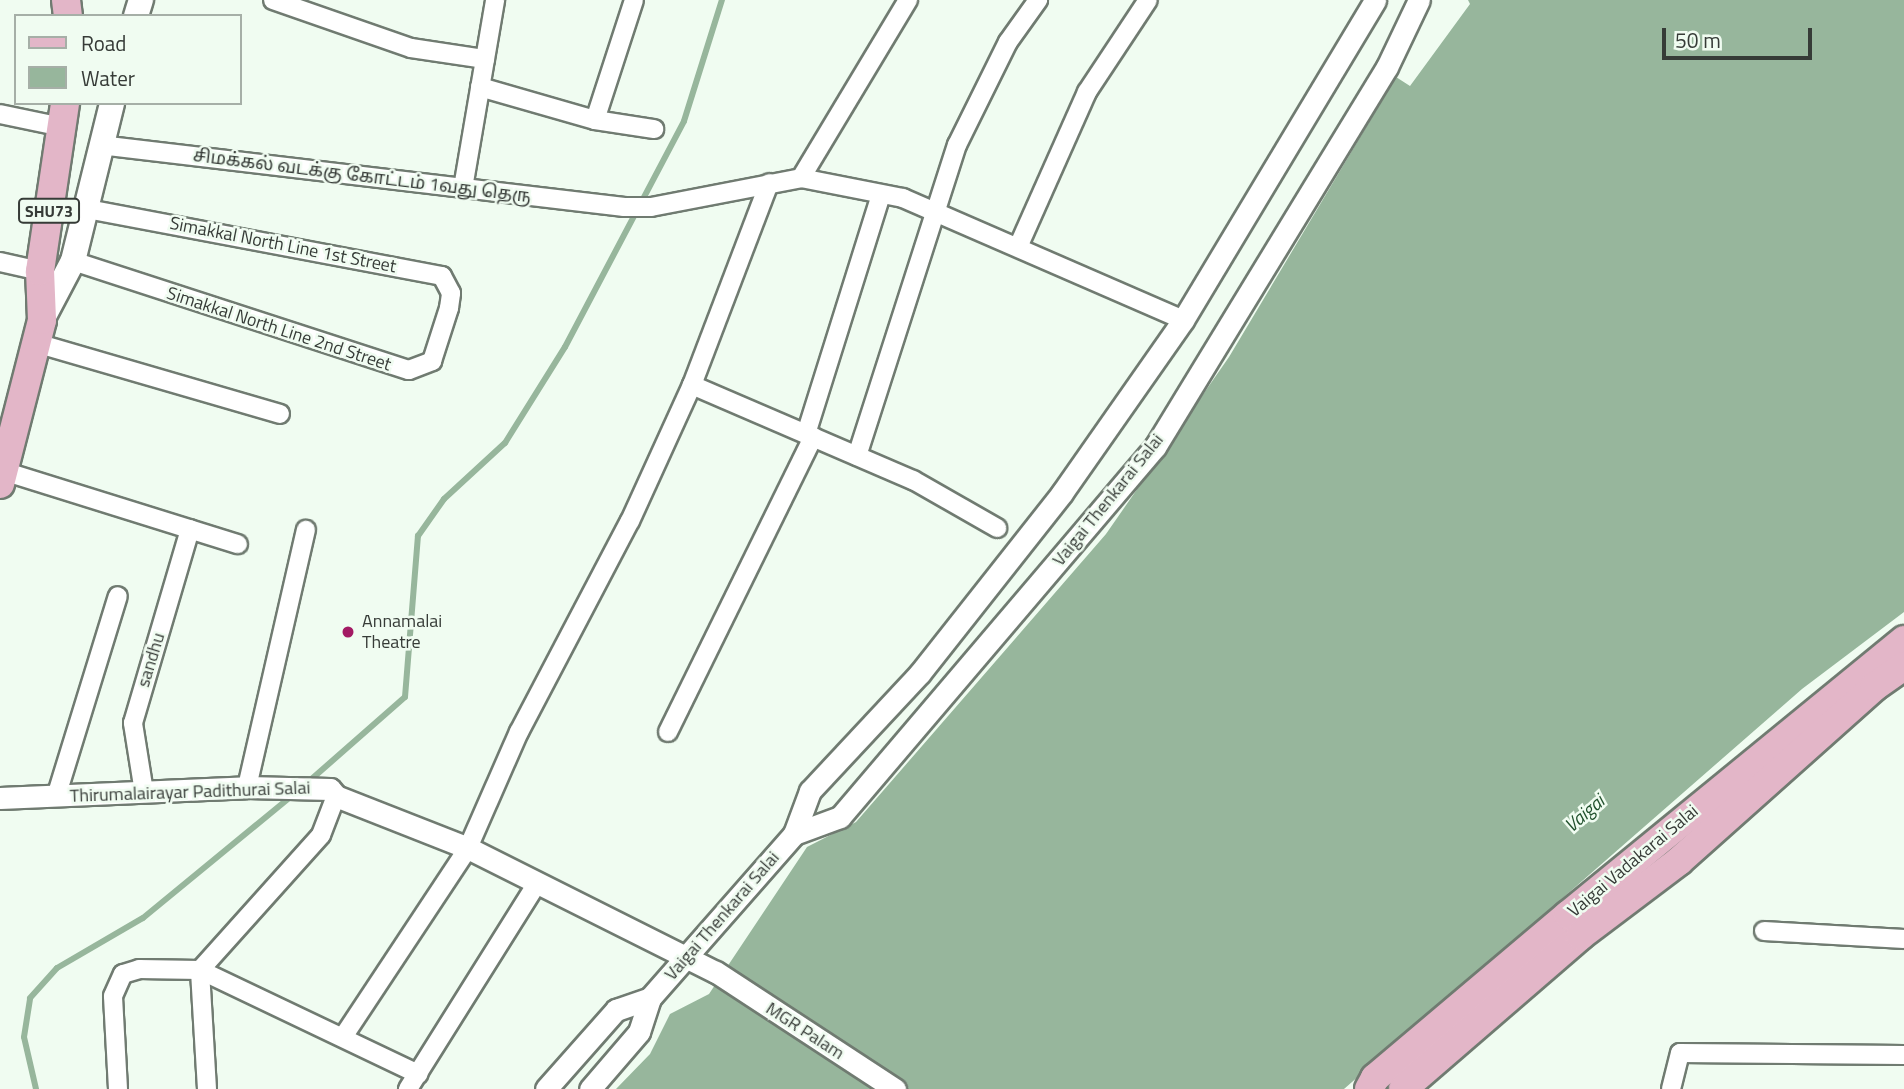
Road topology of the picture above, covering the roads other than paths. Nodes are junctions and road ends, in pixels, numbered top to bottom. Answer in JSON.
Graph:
{"nodes":[{"id":1,"x":273,"y":0,"type":"edge"},
{"id":2,"x":495,"y":0,"type":"edge"},
{"id":3,"x":634,"y":0,"type":"edge"},
{"id":4,"x":908,"y":0,"type":"edge"},
{"id":5,"x":1038,"y":0,"type":"edge"},
{"id":6,"x":1147,"y":0,"type":"edge"},
{"id":7,"x":1375,"y":0,"type":"edge"},
{"id":8,"x":1419,"y":0,"type":"edge"},
{"id":9,"x":485,"y":59,"type":"junction"},
{"id":10,"x":480,"y":87,"type":"junction"},
{"id":11,"x":111,"y":105,"type":"edge"},
{"id":12,"x":0,"y":114,"type":"edge"},
{"id":13,"x":63,"y":115,"type":"edge"},
{"id":14,"x":595,"y":120,"type":"junction"},
{"id":15,"x":654,"y":129,"type":"dead end"},
{"id":16,"x":100,"y":145,"type":"junction"},
{"id":17,"x":801,"y":178,"type":"junction"},
{"id":18,"x":769,"y":183,"type":"junction"},
{"id":19,"x":463,"y":188,"type":"junction"},
{"id":20,"x":881,"y":194,"type":"junction"},
{"id":21,"x":89,"y":209,"type":"junction"},
{"id":22,"x":932,"y":210,"type":"junction"},
{"id":23,"x":1018,"y":247,"type":"junction"},
{"id":24,"x":73,"y":261,"type":"junction"},
{"id":25,"x":0,"y":262,"type":"edge"},
{"id":26,"x":40,"y":271,"type":"junction"},
{"id":27,"x":449,"y":308,"type":"joint"},
{"id":28,"x":1183,"y":320,"type":"junction"},
{"id":29,"x":39,"y":331,"type":"junction"},
{"id":30,"x":692,"y":385,"type":"junction"},
{"id":31,"x":280,"y":414,"type":"dead end"},
{"id":32,"x":809,"y":435,"type":"junction"},
{"id":33,"x":857,"y":456,"type":"junction"},
{"id":34,"x":2,"y":478,"type":"edge"},
{"id":35,"x":997,"y":528,"type":"dead end"},
{"id":36,"x":190,"y":529,"type":"junction"},
{"id":37,"x":306,"y":530,"type":"dead end"},
{"id":38,"x":238,"y":544,"type":"dead end"},
{"id":39,"x":118,"y":596,"type":"dead end"},
{"id":40,"x":1904,"y":640,"type":"edge"},
{"id":41,"x":1904,"y":666,"type":"edge"},
{"id":42,"x":668,"y":732,"type":"dead end"},
{"id":43,"x":247,"y":787,"type":"junction"},
{"id":44,"x":144,"y":792,"type":"junction"},
{"id":45,"x":333,"y":792,"type":"junction"},
{"id":46,"x":57,"y":797,"type":"junction"},
{"id":47,"x":0,"y":798,"type":"edge"},
{"id":48,"x":794,"y":834,"type":"junction"},
{"id":49,"x":468,"y":848,"type":"junction"},
{"id":50,"x":537,"y":883,"type":"junction"},
{"id":51,"x":1764,"y":932,"type":"dead end"},
{"id":52,"x":1904,"y":939,"type":"edge"},
{"id":53,"x":686,"y":957,"type":"junction"},
{"id":54,"x":200,"y":970,"type":"junction"},
{"id":55,"x":716,"y":972,"type":"joint"},
{"id":56,"x":650,"y":999,"type":"junction"},
{"id":57,"x":343,"y":1037,"type":"junction"},
{"id":58,"x":1904,"y":1055,"type":"edge"},
{"id":59,"x":413,"y":1082,"type":"edge"},
{"id":60,"x":118,"y":1089,"type":"edge"},
{"id":61,"x":207,"y":1089,"type":"edge"},
{"id":62,"x":546,"y":1089,"type":"edge"},
{"id":63,"x":590,"y":1089,"type":"edge"},
{"id":64,"x":895,"y":1089,"type":"edge"},
{"id":65,"x":1369,"y":1089,"type":"edge"},
{"id":66,"x":1403,"y":1089,"type":"edge"},
{"id":67,"x":1671,"y":1089,"type":"edge"}],
"edges":[{"from":1,"to":9,"type":"street"},
{"from":2,"to":9,"type":"street"},
{"from":3,"to":14,"type":"street"},
{"from":4,"to":17,"type":"street"},
{"from":5,"to":22,"type":"street"},
{"from":6,"to":23,"type":"street"},
{"from":7,"to":28,"type":"street","name":"Vaigai Thenkarai Salai"},
{"from":8,"to":48,"type":"street","name":"Vaigai Thenkarai Salai"},
{"from":9,"to":10,"type":"street"},
{"from":10,"to":14,"type":"street"},
{"from":10,"to":19,"type":"street"},
{"from":11,"to":16,"type":"main road"},
{"from":12,"to":13,"type":"street"},
{"from":13,"to":26,"type":"main road","number":"SHU73"},
{"from":14,"to":15,"type":"street"},
{"from":16,"to":19,"type":"street","name":"சிமக்கல் வடக்கு கோட்டம் 1வது தெரு"},
{"from":16,"to":21,"type":"main road"},
{"from":17,"to":18,"type":"street","name":"சிமக்கல் வடக்கு கோட்டம் 1வது தெரு"},
{"from":17,"to":20,"type":"street"},
{"from":18,"to":19,"type":"street","name":"சிமக்கல் வடக்கு கோட்டம் 1வது தெரு"},
{"from":18,"to":30,"type":"street"},
{"from":20,"to":22,"type":"street"},
{"from":20,"to":32,"type":"street"},
{"from":21,"to":24,"type":"main road"},
{"from":21,"to":27,"type":"street","name":"Simakkal North Line 1st Street"},
{"from":22,"to":23,"type":"street"},
{"from":22,"to":33,"type":"street"},
{"from":23,"to":28,"type":"street"},
{"from":24,"to":27,"type":"street","name":"Simakkal North Line 2nd Street"},
{"from":24,"to":29,"type":"main road"},
{"from":25,"to":26,"type":"street"},
{"from":26,"to":29,"type":"main road","number":"SHU73"},
{"from":28,"to":48,"type":"street","name":"Vaigai Thenkarai Salai"},
{"from":29,"to":31,"type":"street"},
{"from":29,"to":34,"type":"main road","number":"SHU73"},
{"from":30,"to":32,"type":"street"},
{"from":30,"to":49,"type":"street"},
{"from":32,"to":33,"type":"street"},
{"from":32,"to":42,"type":"street"},
{"from":33,"to":35,"type":"street"},
{"from":34,"to":36,"type":"street"},
{"from":36,"to":38,"type":"street"},
{"from":36,"to":44,"type":"street","name":"sandhu"},
{"from":37,"to":43,"type":"street"},
{"from":39,"to":46,"type":"street"},
{"from":40,"to":65,"type":"main road","name":"Vaigai Vadakarai Salai"},
{"from":41,"to":66,"type":"main road","name":"Vaigai Vadakarai Salai"},
{"from":43,"to":44,"type":"street","name":"Thirumalairayar Padithurai Salai"},
{"from":43,"to":45,"type":"street","name":"Thirumalairayar Padithurai Salai"},
{"from":44,"to":46,"type":"street","name":"Thirumalairayar Padithurai Salai"},
{"from":45,"to":49,"type":"street","name":"Thirumalairayar Padithurai Salai"},
{"from":45,"to":54,"type":"street"},
{"from":46,"to":47,"type":"street","name":"Thirumalairayar Padithurai Salai"},
{"from":48,"to":53,"type":"street","name":"Vaigai Thenkarai Salai"},
{"from":49,"to":50,"type":"street","name":"Thirumalairayar Padithurai Salai"},
{"from":49,"to":57,"type":"street"},
{"from":50,"to":53,"type":"street","name":"Thirumalairayar Padithurai Salai"},
{"from":50,"to":59,"type":"street"},
{"from":51,"to":52,"type":"street"},
{"from":53,"to":55,"type":"street","name":"Thirumalairayar Padithurai Salai"},
{"from":53,"to":56,"type":"street","name":"Vaigai Thenkarai Salai"},
{"from":54,"to":57,"type":"street"},
{"from":54,"to":60,"type":"street"},
{"from":54,"to":61,"type":"street"},
{"from":55,"to":64,"type":"street","name":"MGR Palam"},
{"from":56,"to":62,"type":"street"},
{"from":56,"to":63,"type":"street","name":"Vaigai Thenkarai Salai"},
{"from":57,"to":59,"type":"street"},
{"from":58,"to":67,"type":"street"}]}
